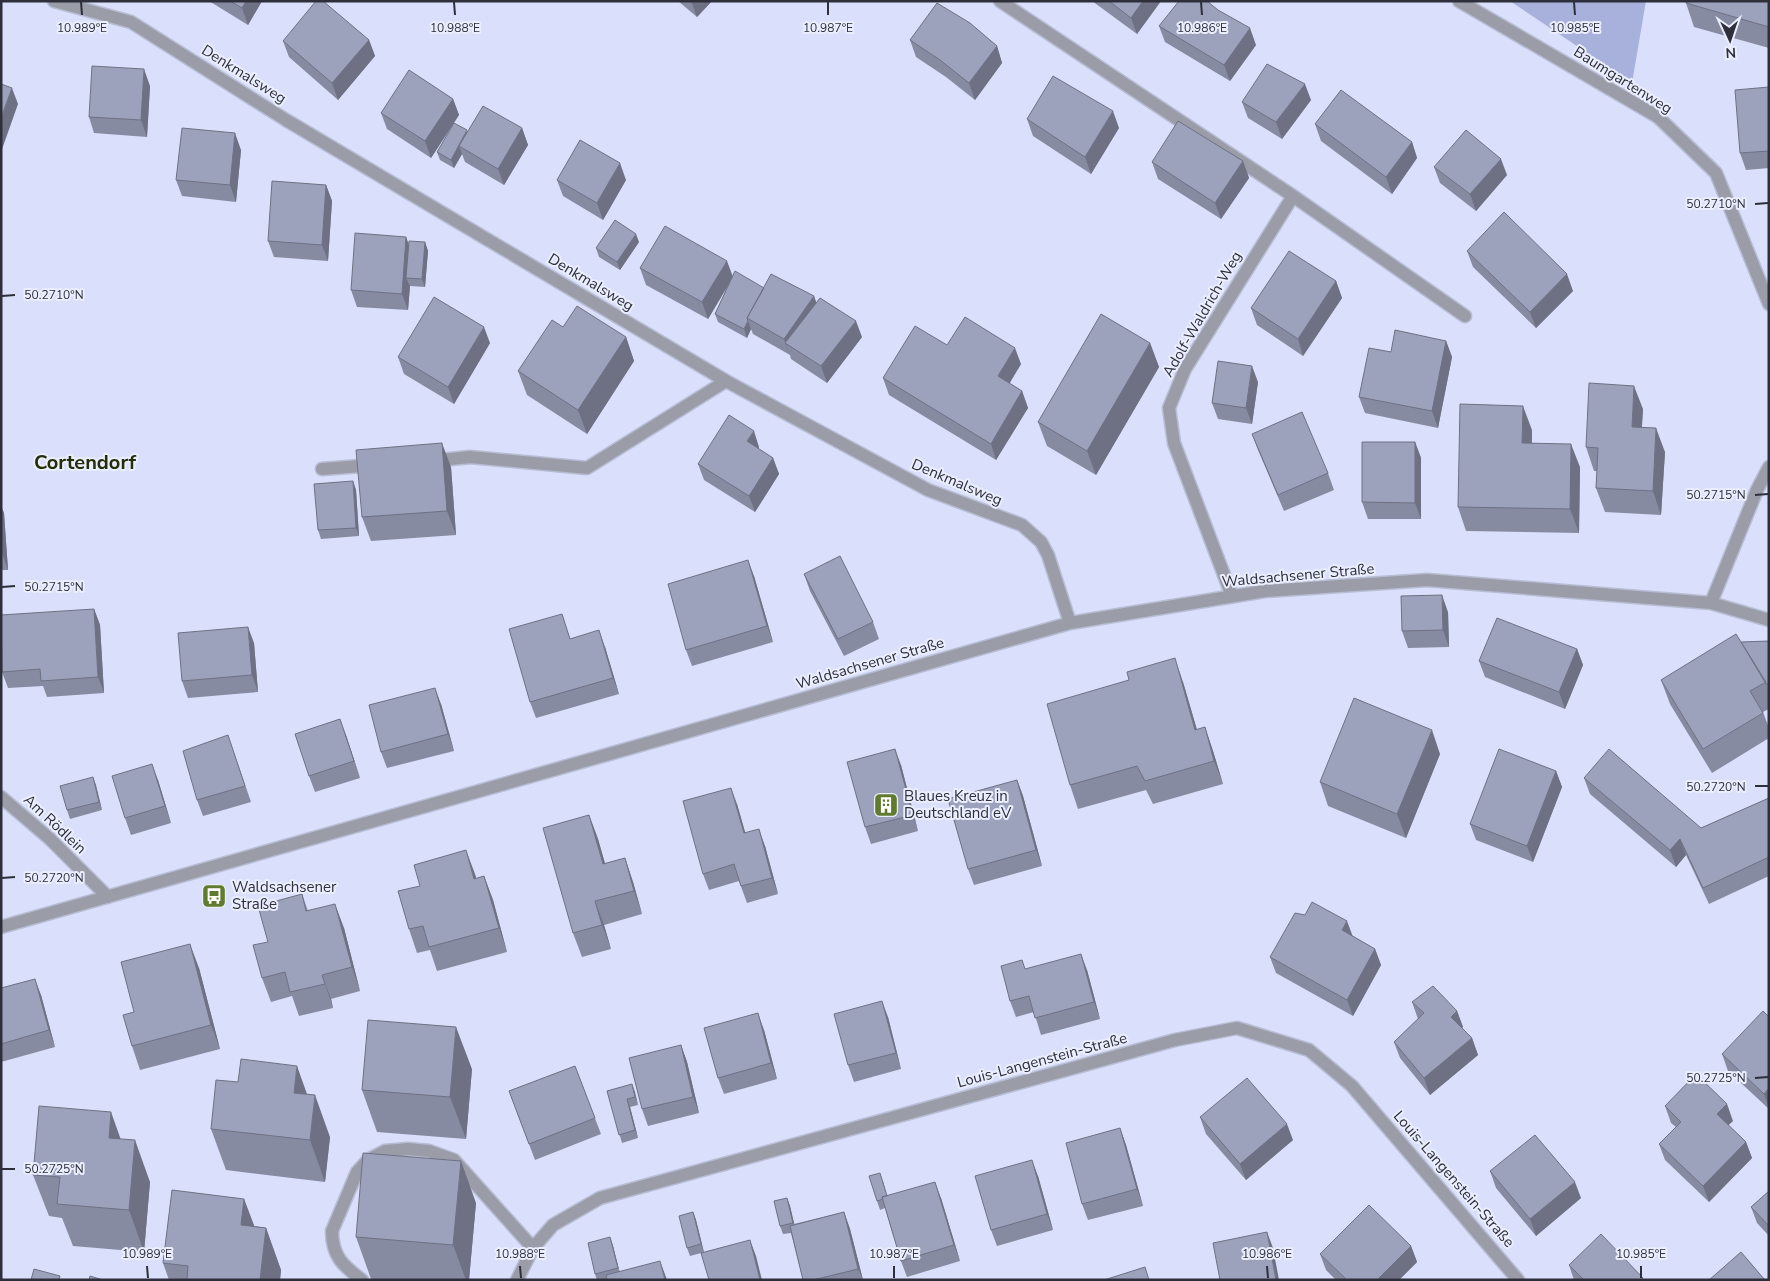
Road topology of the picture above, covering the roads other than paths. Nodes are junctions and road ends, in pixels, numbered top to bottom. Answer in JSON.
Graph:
{"nodes":[{"id":1,"x":54,"y":1,"type":"edge"},
{"id":2,"x":1000,"y":1,"type":"edge"},
{"id":3,"x":1459,"y":1,"type":"edge"},
{"id":4,"x":1292,"y":196,"type":"junction"},
{"id":5,"x":1769,"y":304,"type":"edge"},
{"id":6,"x":1465,"y":316,"type":"dead end"},
{"id":7,"x":726,"y":381,"type":"junction"},
{"id":8,"x":421,"y":461,"type":"edge"},
{"id":9,"x":391,"y":464,"type":"edge"},
{"id":10,"x":1769,"y":467,"type":"edge"},
{"id":11,"x":322,"y":469,"type":"dead end"},
{"id":12,"x":1232,"y":596,"type":"junction"},
{"id":13,"x":1712,"y":603,"type":"junction"},
{"id":14,"x":1769,"y":620,"type":"edge"},
{"id":15,"x":1070,"y":623,"type":"junction"},
{"id":16,"x":1,"y":797,"type":"edge"},
{"id":17,"x":108,"y":897,"type":"junction"},
{"id":18,"x":1,"y":927,"type":"edge"},
{"id":19,"x":533,"y":1248,"type":"junction"},
{"id":20,"x":362,"y":1280,"type":"edge"},
{"id":21,"x":517,"y":1280,"type":"edge"},
{"id":22,"x":1518,"y":1280,"type":"edge"}],
"edges":[{"from":1,"to":7,"type":"street","name":"Denkmalsweg"},
{"from":2,"to":4,"type":"street"},
{"from":3,"to":5,"type":"street","name":"Baumgartenweg"},
{"from":4,"to":6,"type":"street"},
{"from":4,"to":12,"type":"street","name":"Adolf-Waldrich-Weg"},
{"from":7,"to":8,"type":"street"},
{"from":7,"to":15,"type":"street","name":"Denkmalsweg"},
{"from":9,"to":11,"type":"street"},
{"from":10,"to":13,"type":"street"},
{"from":12,"to":13,"type":"street","name":"Waldsachsener Straße"},
{"from":12,"to":15,"type":"street","name":"Waldsachsener Straße"},
{"from":13,"to":14,"type":"street","name":"Waldsachsener Straße"},
{"from":15,"to":17,"type":"street","name":"Waldsachsener Straße"},
{"from":16,"to":17,"type":"street","name":"Am Rödlein"},
{"from":17,"to":18,"type":"street","name":"Waldsachsener Straße"},
{"from":19,"to":20,"type":"street"},
{"from":19,"to":21,"type":"street","name":"Louis-Langenstein-Straße"},
{"from":19,"to":22,"type":"street","name":"Louis-Langenstein-Straße"}]}
